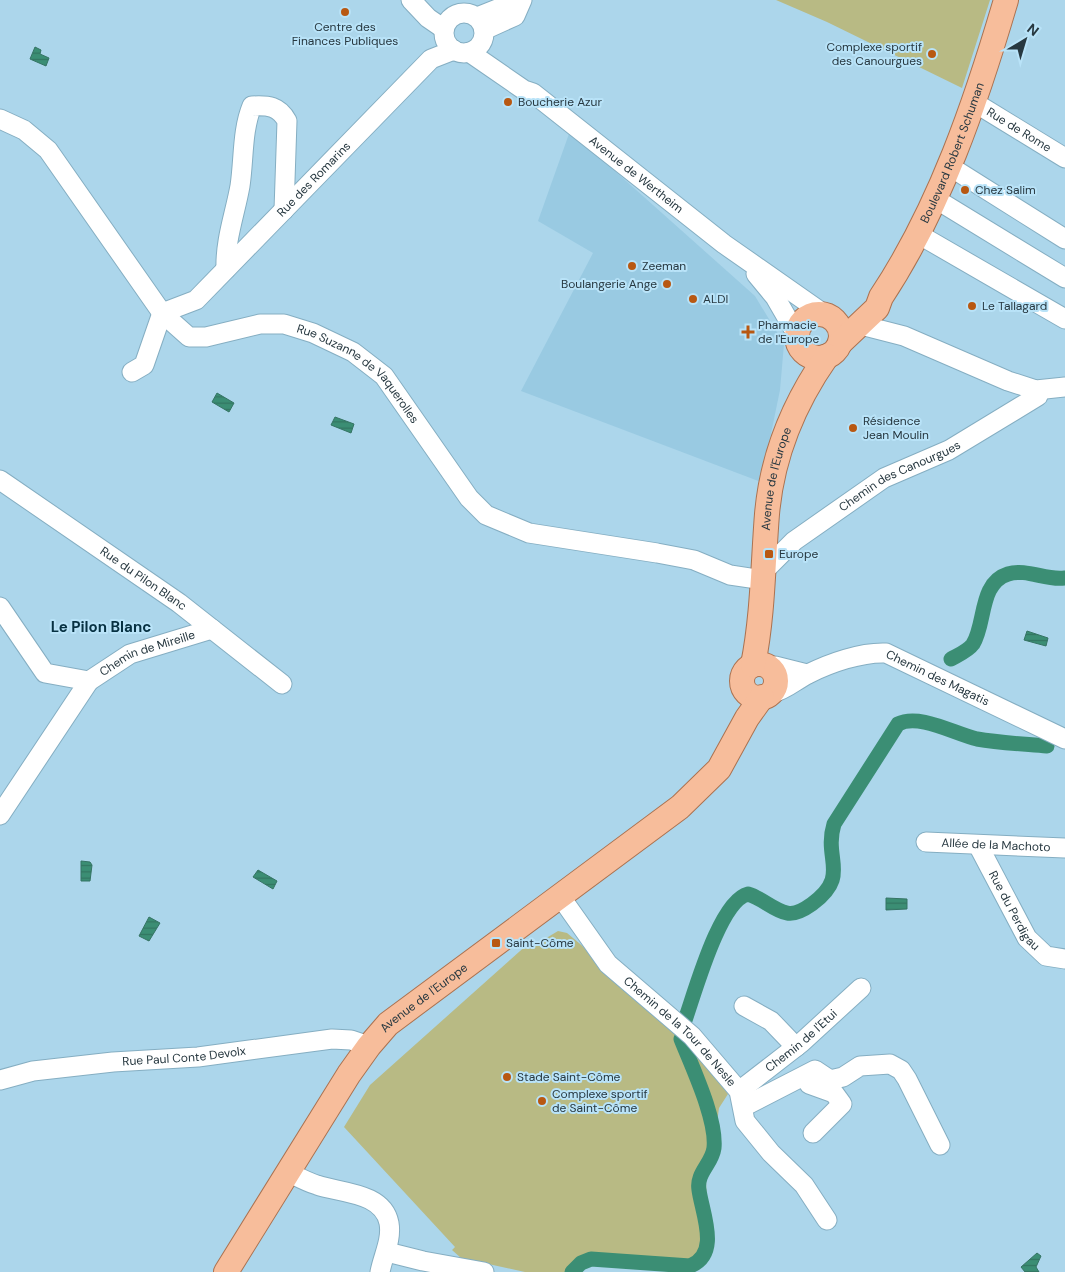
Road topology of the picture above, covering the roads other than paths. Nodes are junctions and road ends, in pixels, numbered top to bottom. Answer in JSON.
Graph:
{"nodes":[{"id":1,"x":411,"y":0,"type":"edge"},
{"id":2,"x":417,"y":0,"type":"edge"},
{"id":3,"x":521,"y":0,"type":"edge"},
{"id":4,"x":1006,"y":0,"type":"edge"},
{"id":5,"x":463,"y":34,"type":"junction"},
{"id":6,"x":972,"y":101,"type":"junction"},
{"id":7,"x":0,"y":119,"type":"edge"},
{"id":8,"x":1065,"y":158,"type":"edge"},
{"id":9,"x":949,"y":166,"type":"junction"},
{"id":10,"x":934,"y":198,"type":"junction"},
{"id":11,"x":284,"y":210,"type":"junction"},
{"id":12,"x":918,"y":234,"type":"junction"},
{"id":13,"x":1065,"y":238,"type":"edge"},
{"id":14,"x":740,"y":256,"type":"junction"},
{"id":15,"x":226,"y":269,"type":"junction"},
{"id":16,"x":1065,"y":278,"type":"edge"},
{"id":17,"x":196,"y":300,"type":"junction"},
{"id":18,"x":879,"y":303,"type":"junction"},
{"id":19,"x":162,"y":313,"type":"junction"},
{"id":20,"x":826,"y":315,"type":"junction"},
{"id":21,"x":1065,"y":318,"type":"edge"},
{"id":22,"x":861,"y":325,"type":"junction"},
{"id":23,"x":904,"y":336,"type":"junction"},
{"id":24,"x":189,"y":337,"type":"junction"},
{"id":25,"x":798,"y":340,"type":"junction"},
{"id":26,"x":833,"y":350,"type":"junction"},
{"id":27,"x":132,"y":372,"type":"dead end"},
{"id":28,"x":1065,"y":387,"type":"edge"},
{"id":29,"x":1038,"y":396,"type":"dead end"},
{"id":30,"x":793,"y":413,"type":"junction"},
{"id":31,"x":2,"y":483,"type":"edge"},
{"id":32,"x":766,"y":565,"type":"junction"},
{"id":33,"x":0,"y":607,"type":"edge"},
{"id":34,"x":212,"y":629,"type":"junction"},
{"id":35,"x":763,"y":666,"type":"junction"},
{"id":36,"x":807,"y":674,"type":"junction"},
{"id":37,"x":88,"y":681,"type":"junction"},
{"id":38,"x":282,"y":684,"type":"dead end"},
{"id":39,"x":760,"y":694,"type":"junction"},
{"id":40,"x":1065,"y":739,"type":"edge"},
{"id":41,"x":0,"y":815,"type":"edge"},
{"id":42,"x":926,"y":842,"type":"dead end"},
{"id":43,"x":978,"y":845,"type":"junction"},
{"id":44,"x":1065,"y":848,"type":"edge"},
{"id":45,"x":560,"y":896,"type":"junction"},
{"id":46,"x":1065,"y":959,"type":"edge"},
{"id":47,"x":861,"y":988,"type":"dead end"},
{"id":48,"x":744,"y":1006,"type":"dead end"},
{"id":49,"x":369,"y":1046,"type":"junction"},
{"id":50,"x":796,"y":1047,"type":"junction"},
{"id":51,"x":2,"y":1080,"type":"edge"},
{"id":52,"x":790,"y":1083,"type":"junction"},
{"id":53,"x":741,"y":1099,"type":"junction"},
{"id":54,"x":813,"y":1132,"type":"dead end"},
{"id":55,"x":940,"y":1145,"type":"dead end"},
{"id":56,"x":288,"y":1172,"type":"junction"},
{"id":57,"x":827,"y":1220,"type":"dead end"},
{"id":58,"x":387,"y":1252,"type":"junction"},
{"id":59,"x":226,"y":1272,"type":"edge"},
{"id":60,"x":380,"y":1272,"type":"edge"},
{"id":61,"x":484,"y":1272,"type":"edge"}],
"edges":[{"from":1,"to":5,"type":"street","name":"Avenue de Wertheim"},
{"from":2,"to":5,"type":"street","name":"Avenue de Wertheim"},
{"from":3,"to":5,"type":"street"},
{"from":4,"to":6,"type":"main road","name":"Boulevard Robert Schuman"},
{"from":5,"to":11,"type":"street","name":"Rue des Romarins"},
{"from":5,"to":14,"type":"street","name":"Avenue de Wertheim"},
{"from":6,"to":8,"type":"street","name":"Rue de Rome"},
{"from":6,"to":9,"type":"main road","name":"Boulevard Robert Schuman"},
{"from":7,"to":19,"type":"street"},
{"from":9,"to":10,"type":"main road","name":"Boulevard Robert Schuman"},
{"from":9,"to":13,"type":"street"},
{"from":10,"to":12,"type":"main road","name":"Boulevard Robert Schuman"},
{"from":10,"to":16,"type":"street"},
{"from":11,"to":15,"type":"street","name":"Rue des Romarins"},
{"from":11,"to":15,"type":"street"},
{"from":12,"to":18,"type":"main road","name":"Boulevard Robert Schuman"},
{"from":12,"to":21,"type":"street"},
{"from":14,"to":20,"type":"street","name":"Avenue de Wertheim"},
{"from":14,"to":25,"type":"street","name":"Avenue de Wertheim"},
{"from":15,"to":17,"type":"street","name":"Rue des Romarins"},
{"from":17,"to":19,"type":"street"},
{"from":17,"to":24,"type":"street"},
{"from":18,"to":20,"type":"main road"},
{"from":18,"to":22,"type":"main road","name":"Boulevard Robert Schuman"},
{"from":18,"to":23,"type":"street"},
{"from":19,"to":24,"type":"street"},
{"from":19,"to":27,"type":"street"},
{"from":20,"to":25,"type":"main road"},
{"from":20,"to":26,"type":"main road"},
{"from":22,"to":23,"type":"street"},
{"from":22,"to":26,"type":"main road","name":"Boulevard Robert Schuman"},
{"from":23,"to":28,"type":"street"},
{"from":24,"to":32,"type":"street","name":"Rue Suzanne de Vaquerolles"},
{"from":25,"to":26,"type":"main road"},
{"from":25,"to":30,"type":"main road","name":"Avenue de l'Europe"},
{"from":26,"to":30,"type":"main road","name":"Avenue de l'Europe"},
{"from":29,"to":32,"type":"street","name":"Chemin des Canourgues"},
{"from":30,"to":32,"type":"main road","name":"Avenue de l'Europe"},
{"from":31,"to":34,"type":"street","name":"Rue du Pilon Blanc"},
{"from":32,"to":35,"type":"main road","name":"Avenue de l'Europe"},
{"from":33,"to":37,"type":"street","name":"Chemin de Mireille"},
{"from":34,"to":37,"type":"street","name":"Chemin de Mireille"},
{"from":34,"to":38,"type":"street","name":"Rue du Pilon Blanc"},
{"from":35,"to":36,"type":"street"},
{"from":35,"to":39,"type":"main road"},
{"from":36,"to":39,"type":"street","name":"Chemin des Magatis"},
{"from":36,"to":40,"type":"street","name":"Chemin des Magatis"},
{"from":37,"to":41,"type":"street"},
{"from":39,"to":45,"type":"main road","name":"Avenue de l'Europe"},
{"from":42,"to":43,"type":"street","name":"Allée de la Machoto"},
{"from":43,"to":44,"type":"street","name":"Allée de la Machoto"},
{"from":43,"to":46,"type":"street","name":"Rue du Perdigau"},
{"from":45,"to":49,"type":"main road","name":"Avenue de l'Europe"},
{"from":45,"to":53,"type":"street","name":"Chemin de la Tour de Nesle"},
{"from":47,"to":50,"type":"street","name":"Chemin de l'Etui"},
{"from":48,"to":50,"type":"street"},
{"from":49,"to":51,"type":"street","name":"Rue Paul Conte Devolx"},
{"from":49,"to":56,"type":"main road","name":"Avenue de l'Europe"},
{"from":50,"to":53,"type":"street","name":"Chemin de l'Etui"},
{"from":52,"to":53,"type":"street"},
{"from":52,"to":54,"type":"street"},
{"from":52,"to":55,"type":"street"},
{"from":53,"to":57,"type":"street","name":"Chemin de la Tour de Nesle"},
{"from":56,"to":58,"type":"street"},
{"from":56,"to":59,"type":"main road","name":"Avenue de l'Europe"},
{"from":58,"to":60,"type":"street"},
{"from":58,"to":61,"type":"street"}]}
